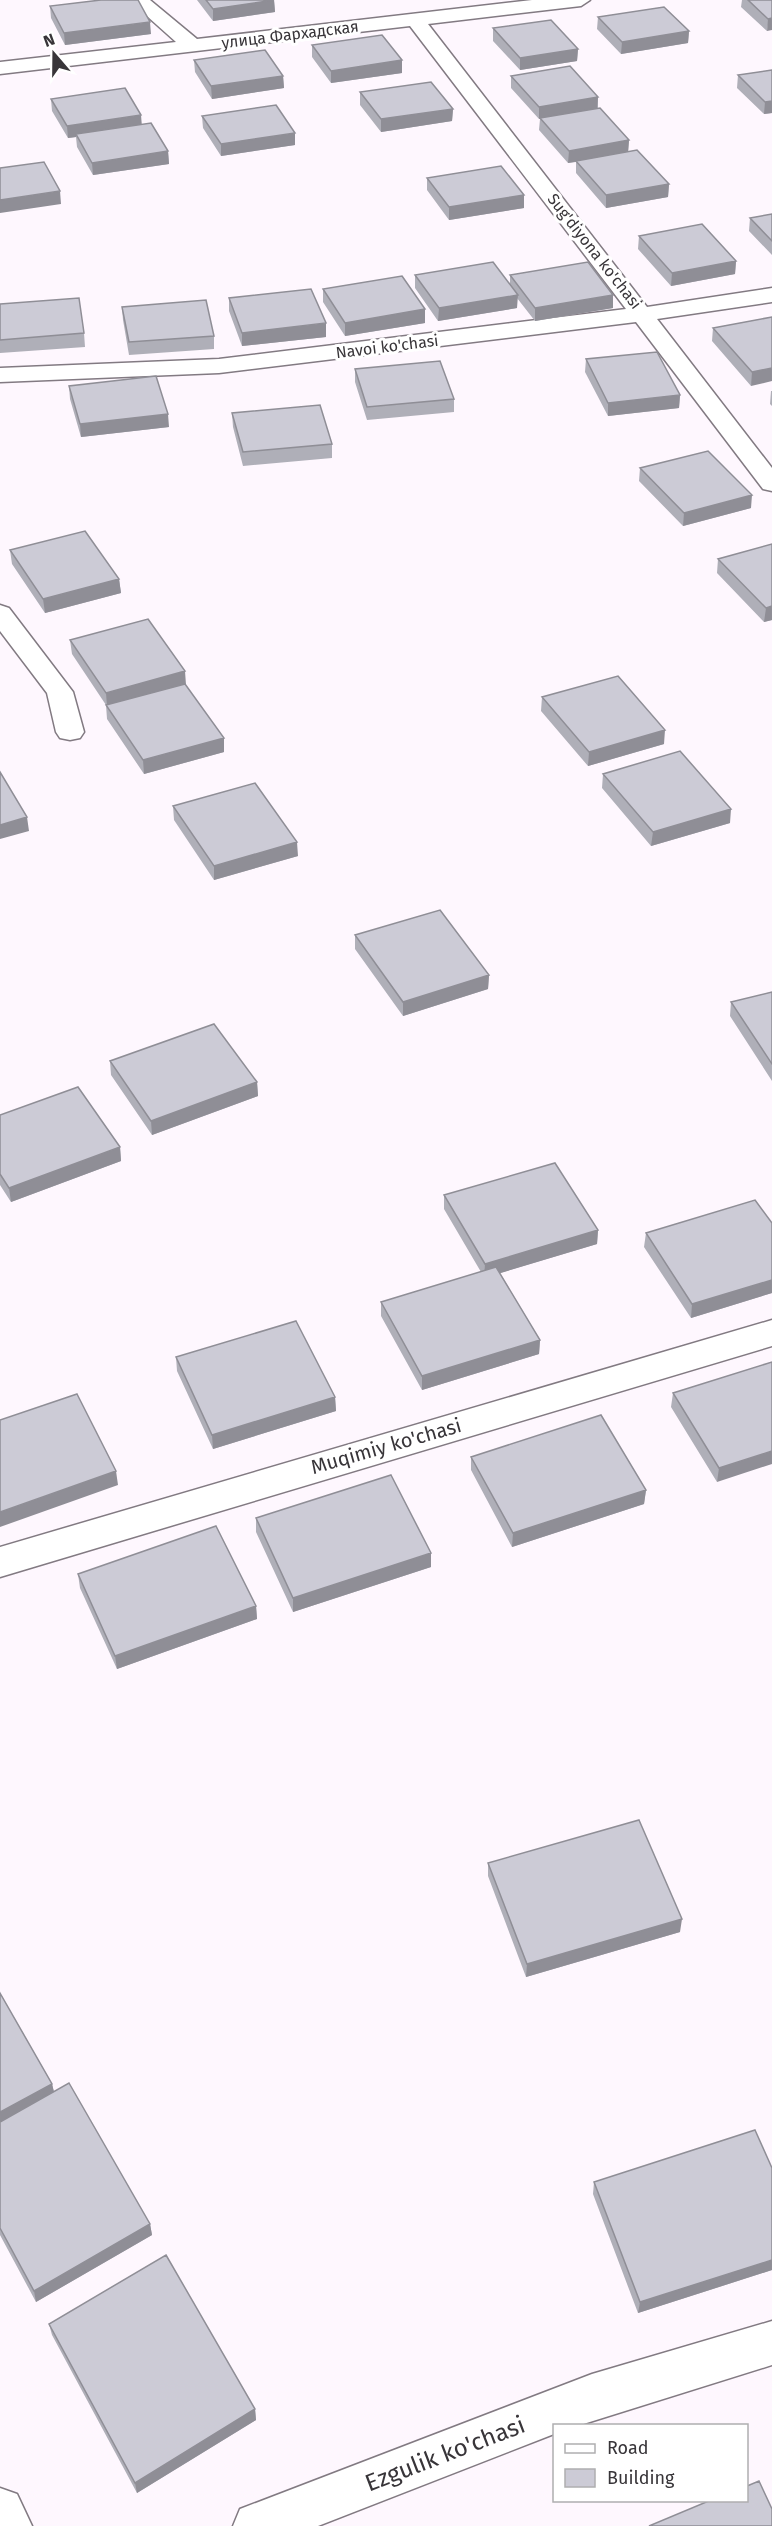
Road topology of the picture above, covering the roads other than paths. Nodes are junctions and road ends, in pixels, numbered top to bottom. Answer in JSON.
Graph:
{"nodes":[{"id":1,"x":138,"y":0,"type":"edge"},
{"id":2,"x":580,"y":0,"type":"edge"},
{"id":3,"x":415,"y":20,"type":"junction"},
{"id":4,"x":193,"y":46,"type":"junction"},
{"id":5,"x":0,"y":68,"type":"edge"},
{"id":6,"x":772,"y":295,"type":"edge"},
{"id":7,"x":644,"y":314,"type":"junction"},
{"id":8,"x":0,"y":375,"type":"edge"},
{"id":9,"x":772,"y":484,"type":"edge"},
{"id":10,"x":0,"y":613,"type":"edge"},
{"id":11,"x":70,"y":732,"type":"dead end"},
{"id":12,"x":772,"y":1333,"type":"edge"},
{"id":13,"x":0,"y":1562,"type":"edge"},
{"id":14,"x":772,"y":2343,"type":"edge"},
{"id":15,"x":0,"y":2511,"type":"edge"},
{"id":16,"x":8,"y":2526,"type":"edge"},
{"id":17,"x":256,"y":2526,"type":"edge"}],
"edges":[{"from":1,"to":4,"type":"street"},
{"from":2,"to":3,"type":"street","name":"улица Фархадская"},
{"from":3,"to":4,"type":"street","name":"улица Фархадская"},
{"from":3,"to":7,"type":"street","name":"Sug'diyona ko'chasi"},
{"from":4,"to":5,"type":"street","name":"улица Фархадская"},
{"from":6,"to":7,"type":"street","name":"Navoi ko'chasi"},
{"from":7,"to":8,"type":"street","name":"Navoi ko'chasi"},
{"from":7,"to":9,"type":"street","name":"Sug'diyona ko'chasi"},
{"from":10,"to":11,"type":"street"},
{"from":12,"to":13,"type":"street","name":"Muqimiy ko'chasi"},
{"from":14,"to":17,"type":"street","name":"Ezgulik ko'chasi"},
{"from":15,"to":16,"type":"street"}]}
